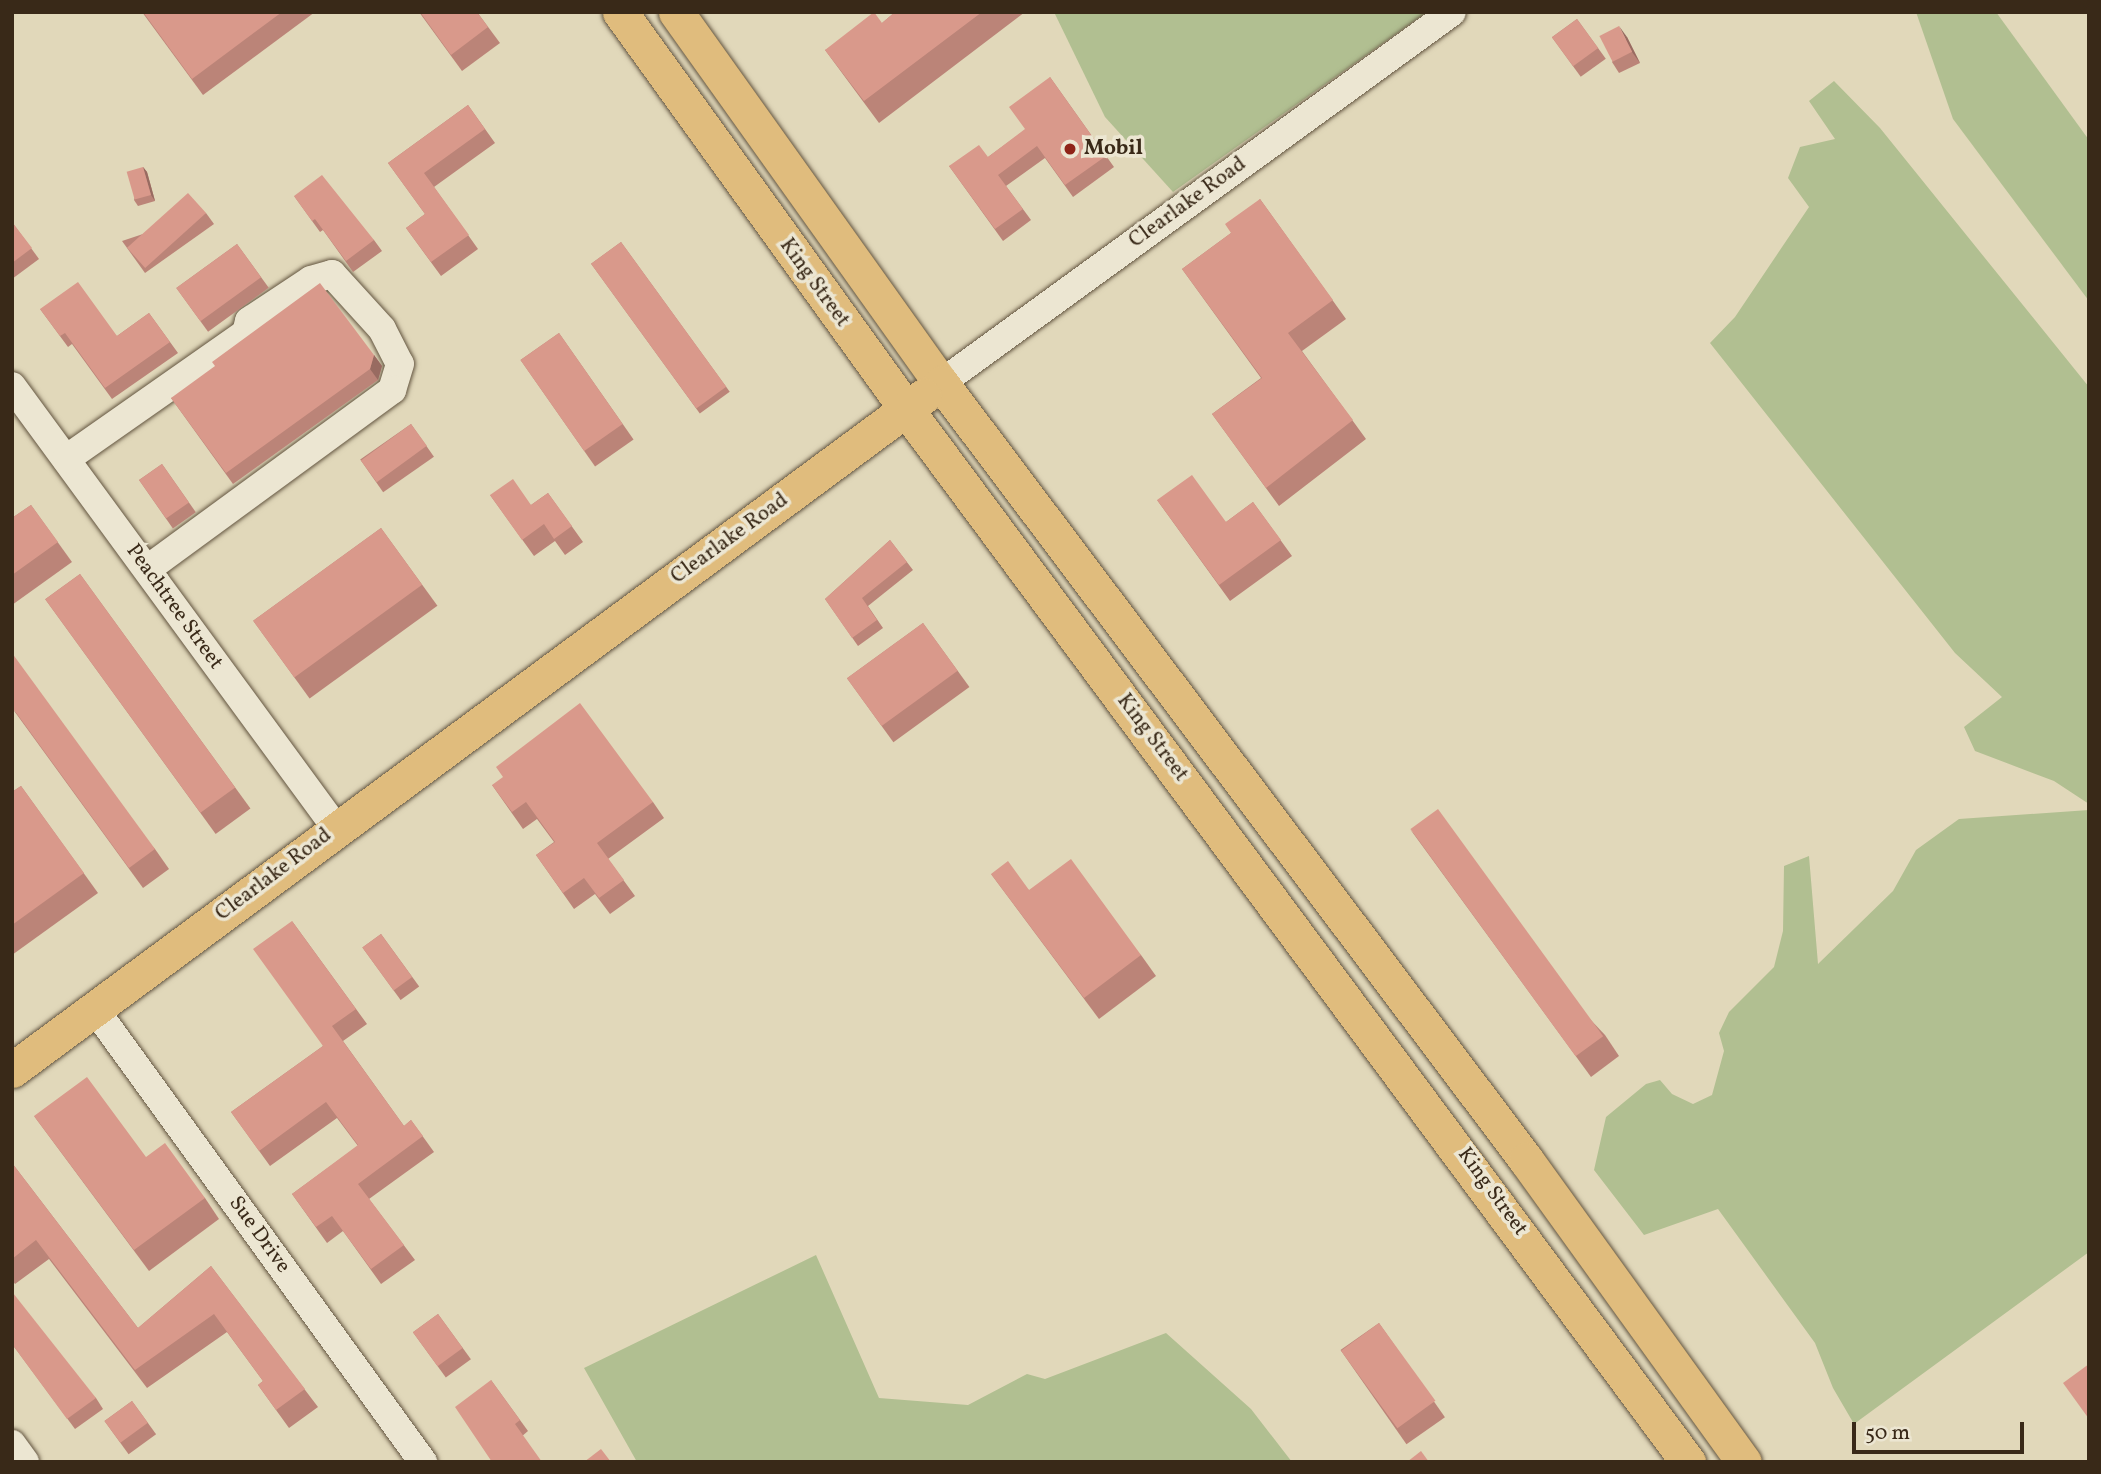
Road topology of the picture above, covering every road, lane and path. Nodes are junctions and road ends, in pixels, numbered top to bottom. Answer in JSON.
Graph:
{"nodes":[{"id":1,"x":620,"y":12,"type":"edge"},
{"id":2,"x":676,"y":12,"type":"edge"},
{"id":3,"x":1452,"y":12,"type":"edge"},
{"id":4,"x":941,"y":383,"type":"junction"},
{"id":5,"x":12,"y":386,"type":"edge"},
{"id":6,"x":906,"y":409,"type":"junction"},
{"id":7,"x":65,"y":459,"type":"junction"},
{"id":8,"x":147,"y":569,"type":"junction"},
{"id":9,"x":336,"y":828,"type":"junction"},
{"id":10,"x":1323,"y":892,"type":"junction"},
{"id":11,"x":1287,"y":920,"type":"junction"},
{"id":12,"x":94,"y":1008,"type":"junction"},
{"id":13,"x":12,"y":1070,"type":"edge"},
{"id":14,"x":1451,"y":1137,"type":"junction"},
{"id":15,"x":12,"y":1444,"type":"edge"},
{"id":16,"x":1735,"y":1449,"type":"edge"},
{"id":17,"x":25,"y":1462,"type":"edge"},
{"id":18,"x":423,"y":1462,"type":"edge"},
{"id":19,"x":1688,"y":1462,"type":"edge"}],
"edges":[{"from":1,"to":6,"type":"main road","name":"King Street"},
{"from":2,"to":4,"type":"main road"},
{"from":3,"to":4,"type":"street","name":"Clearlake Road"},
{"from":4,"to":6,"type":"main road","name":"Clearlake Road"},
{"from":4,"to":10,"type":"main road"},
{"from":5,"to":7,"type":"street","name":"Peachtree Street"},
{"from":6,"to":9,"type":"main road","name":"Clearlake Road"},
{"from":6,"to":11,"type":"main road","name":"King Street"},
{"from":7,"to":8,"type":"street","name":"Peachtree Street"},
{"from":7,"to":8,"type":"street"},
{"from":8,"to":9,"type":"street","name":"Peachtree Street"},
{"from":9,"to":12,"type":"main road","name":"Clearlake Road"},
{"from":10,"to":11,"type":"main road"},
{"from":10,"to":16,"type":"main road"},
{"from":11,"to":14,"type":"main road","name":"King Street"},
{"from":12,"to":13,"type":"main road","name":"Clearlake Road"},
{"from":12,"to":18,"type":"street","name":"Sue Drive"},
{"from":14,"to":16,"type":"main road"},
{"from":14,"to":19,"type":"main road","name":"King Street"},
{"from":15,"to":17,"type":"street"}]}
